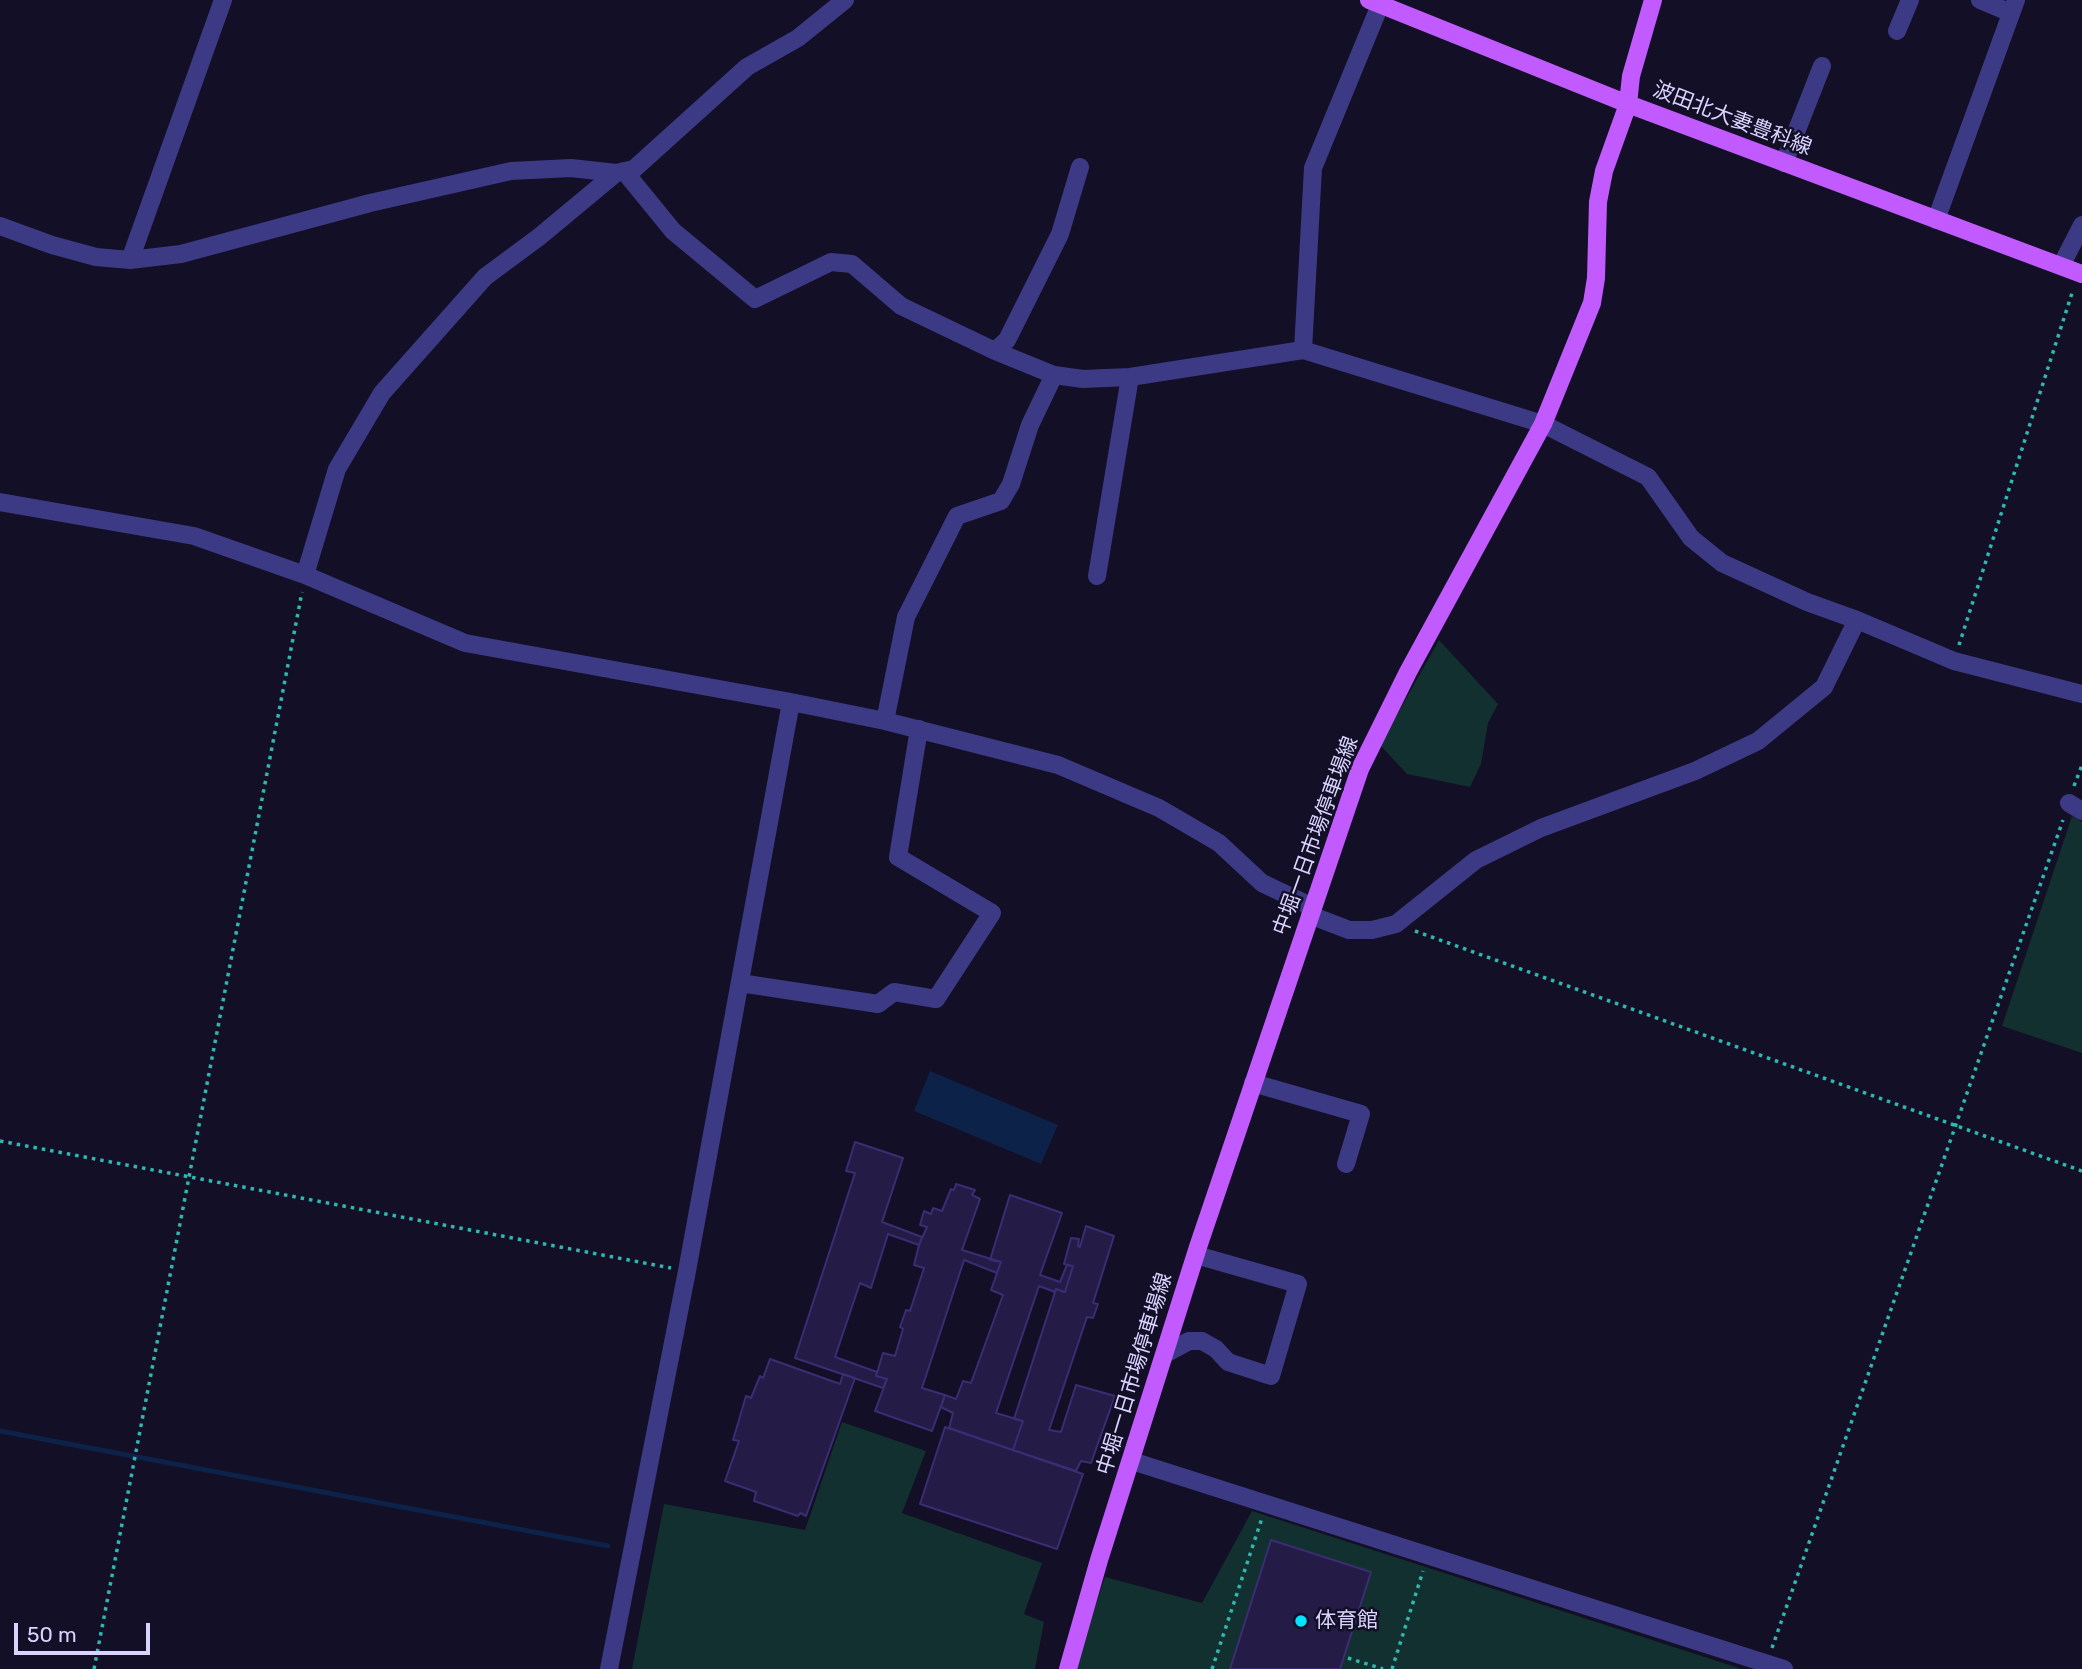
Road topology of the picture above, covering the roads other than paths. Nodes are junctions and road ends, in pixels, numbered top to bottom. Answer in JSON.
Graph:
{"nodes":[{"id":1,"x":223,"y":0,"type":"edge"},
{"id":2,"x":845,"y":0,"type":"edge"},
{"id":3,"x":1653,"y":0,"type":"edge"},
{"id":4,"x":1910,"y":0,"type":"edge"},
{"id":5,"x":1980,"y":0,"type":"edge"},
{"id":6,"x":1374,"y":2,"type":"edge"},
{"id":7,"x":2014,"y":6,"type":"edge"},
{"id":8,"x":1897,"y":31,"type":"dead end"},
{"id":9,"x":1822,"y":66,"type":"dead end"},
{"id":10,"x":1628,"y":104,"type":"junction"},
{"id":11,"x":1784,"y":163,"type":"junction"},
{"id":12,"x":1080,"y":167,"type":"dead end"},
{"id":13,"x":620,"y":172,"type":"junction"},
{"id":14,"x":1936,"y":220,"type":"junction"},
{"id":15,"x":2082,"y":225,"type":"edge"},
{"id":16,"x":0,"y":226,"type":"edge"},
{"id":17,"x":130,"y":260,"type":"junction"},
{"id":18,"x":2074,"y":271,"type":"edge"},
{"id":19,"x":1303,"y":350,"type":"junction"},
{"id":20,"x":995,"y":351,"type":"junction"},
{"id":21,"x":1054,"y":375,"type":"junction"},
{"id":22,"x":1130,"y":377,"type":"junction"},
{"id":23,"x":1543,"y":424,"type":"junction"},
{"id":24,"x":0,"y":502,"type":"edge"},
{"id":25,"x":305,"y":575,"type":"junction"},
{"id":26,"x":1097,"y":576,"type":"dead end"},
{"id":27,"x":1857,"y":620,"type":"junction"},
{"id":28,"x":2082,"y":694,"type":"edge"},
{"id":29,"x":791,"y":702,"type":"junction"},
{"id":30,"x":886,"y":721,"type":"junction"},
{"id":31,"x":919,"y":729,"type":"junction"},
{"id":32,"x":1312,"y":910,"type":"junction"},
{"id":33,"x":740,"y":983,"type":"junction"},
{"id":34,"x":1253,"y":1083,"type":"junction"},
{"id":35,"x":1346,"y":1164,"type":"dead end"},
{"id":36,"x":1196,"y":1255,"type":"junction"},
{"id":37,"x":1165,"y":1354,"type":"junction"},
{"id":38,"x":1132,"y":1461,"type":"junction"},
{"id":39,"x":1775,"y":1666,"type":"edge"},
{"id":40,"x":609,"y":1669,"type":"edge"},
{"id":41,"x":1068,"y":1669,"type":"edge"}],
"edges":[{"from":1,"to":17,"type":"street"},
{"from":2,"to":13,"type":"street"},
{"from":3,"to":10,"type":"main road","name":"中堀一日市場停車場線"},
{"from":4,"to":8,"type":"street"},
{"from":5,"to":7,"type":"street"},
{"from":6,"to":10,"type":"main road","name":"波田北大妻豊科線"},
{"from":6,"to":19,"type":"street"},
{"from":7,"to":14,"type":"street"},
{"from":9,"to":11,"type":"street"},
{"from":10,"to":11,"type":"main road","name":"波田北大妻豊科線"},
{"from":10,"to":23,"type":"main road","name":"中堀一日市場停車場線"},
{"from":11,"to":14,"type":"main road","name":"波田北大妻豊科線"},
{"from":12,"to":20,"type":"street"},
{"from":13,"to":17,"type":"street"},
{"from":13,"to":20,"type":"street"},
{"from":13,"to":25,"type":"street"},
{"from":14,"to":18,"type":"main road","name":"波田北大妻豊科線"},
{"from":15,"to":18,"type":"street"},
{"from":16,"to":17,"type":"street"},
{"from":19,"to":22,"type":"street"},
{"from":19,"to":23,"type":"street"},
{"from":20,"to":21,"type":"street"},
{"from":21,"to":22,"type":"street"},
{"from":21,"to":30,"type":"street"},
{"from":22,"to":26,"type":"street"},
{"from":23,"to":27,"type":"street"},
{"from":23,"to":32,"type":"main road","name":"中堀一日市場停車場線"},
{"from":24,"to":25,"type":"street"},
{"from":25,"to":29,"type":"street"},
{"from":27,"to":28,"type":"street"},
{"from":27,"to":32,"type":"street"},
{"from":29,"to":30,"type":"street"},
{"from":29,"to":33,"type":"street"},
{"from":30,"to":31,"type":"street"},
{"from":31,"to":32,"type":"street"},
{"from":31,"to":33,"type":"street"},
{"from":32,"to":34,"type":"main road","name":"中堀一日市場停車場線"},
{"from":33,"to":40,"type":"street"},
{"from":34,"to":35,"type":"street"},
{"from":34,"to":36,"type":"main road","name":"中堀一日市場停車場線"},
{"from":36,"to":37,"type":"main road","name":"中堀一日市場停車場線"},
{"from":36,"to":37,"type":"street"},
{"from":37,"to":38,"type":"main road","name":"中堀一日市場停車場線"},
{"from":38,"to":39,"type":"street"},
{"from":38,"to":41,"type":"main road","name":"中堀一日市場停車場線"}]}
